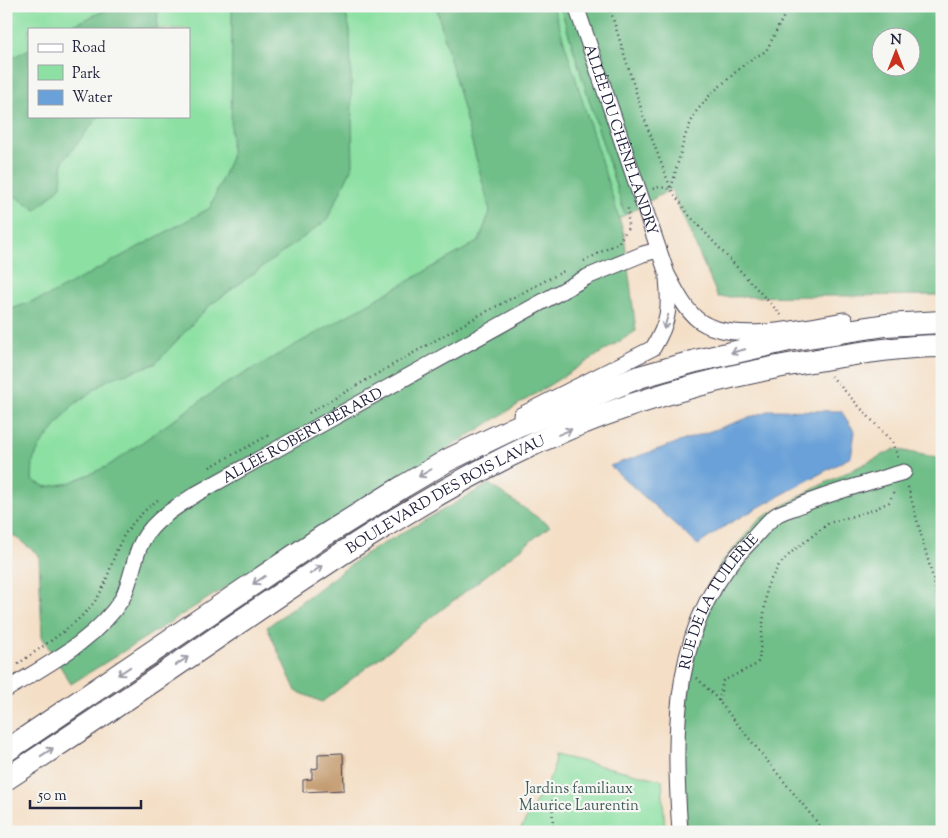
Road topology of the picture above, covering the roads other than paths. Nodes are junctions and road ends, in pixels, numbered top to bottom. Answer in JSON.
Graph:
{"nodes":[{"id":1,"x":576,"y":6,"type":"edge"},
{"id":2,"x":658,"y":250,"type":"junction"},
{"id":3,"x":667,"y":274,"type":"junction"},
{"id":4,"x":942,"y":322,"type":"edge"},
{"id":5,"x":886,"y":325,"type":"junction"},
{"id":6,"x":942,"y":346,"type":"edge"},
{"id":7,"x":448,"y":460,"type":"junction"},
{"id":8,"x":904,"y":472,"type":"road end"},
{"id":9,"x":6,"y":690,"type":"edge"},
{"id":10,"x":6,"y":751,"type":"edge"},
{"id":11,"x":6,"y":779,"type":"edge"},
{"id":12,"x":680,"y":832,"type":"edge"}],
"edges":[{"from":1,"to":2,"type":"street","name":"ALLÉE DU CHÊNE LANDRY"},
{"from":2,"to":3,"type":"street","name":"ALLÉE DU CHÊNE LANDRY"},
{"from":2,"to":9,"type":"street","name":"ALLÉE ROBERT BÉRARD"},
{"from":3,"to":5,"type":"street","name":"ALLÉE DU CHÊNE LANDRY"},
{"from":3,"to":7,"type":"street","name":"ALLÉE DU CHÊNE LANDRY","one_way":true},
{"from":4,"to":5,"type":"main road","name":"BOULEVARD DES BOIS LAVAU"},
{"from":5,"to":7,"type":"main road","name":"BOULEVARD DES BOIS LAVAU","one_way":true},
{"from":11,"to":6,"type":"main road","name":"BOULEVARD DES BOIS LAVAU","one_way":true},
{"from":7,"to":10,"type":"main road","name":"BOULEVARD DES BOIS LAVAU","one_way":true},
{"from":8,"to":12,"type":"street","name":"RUE DE LA TUILERIE"}]}
